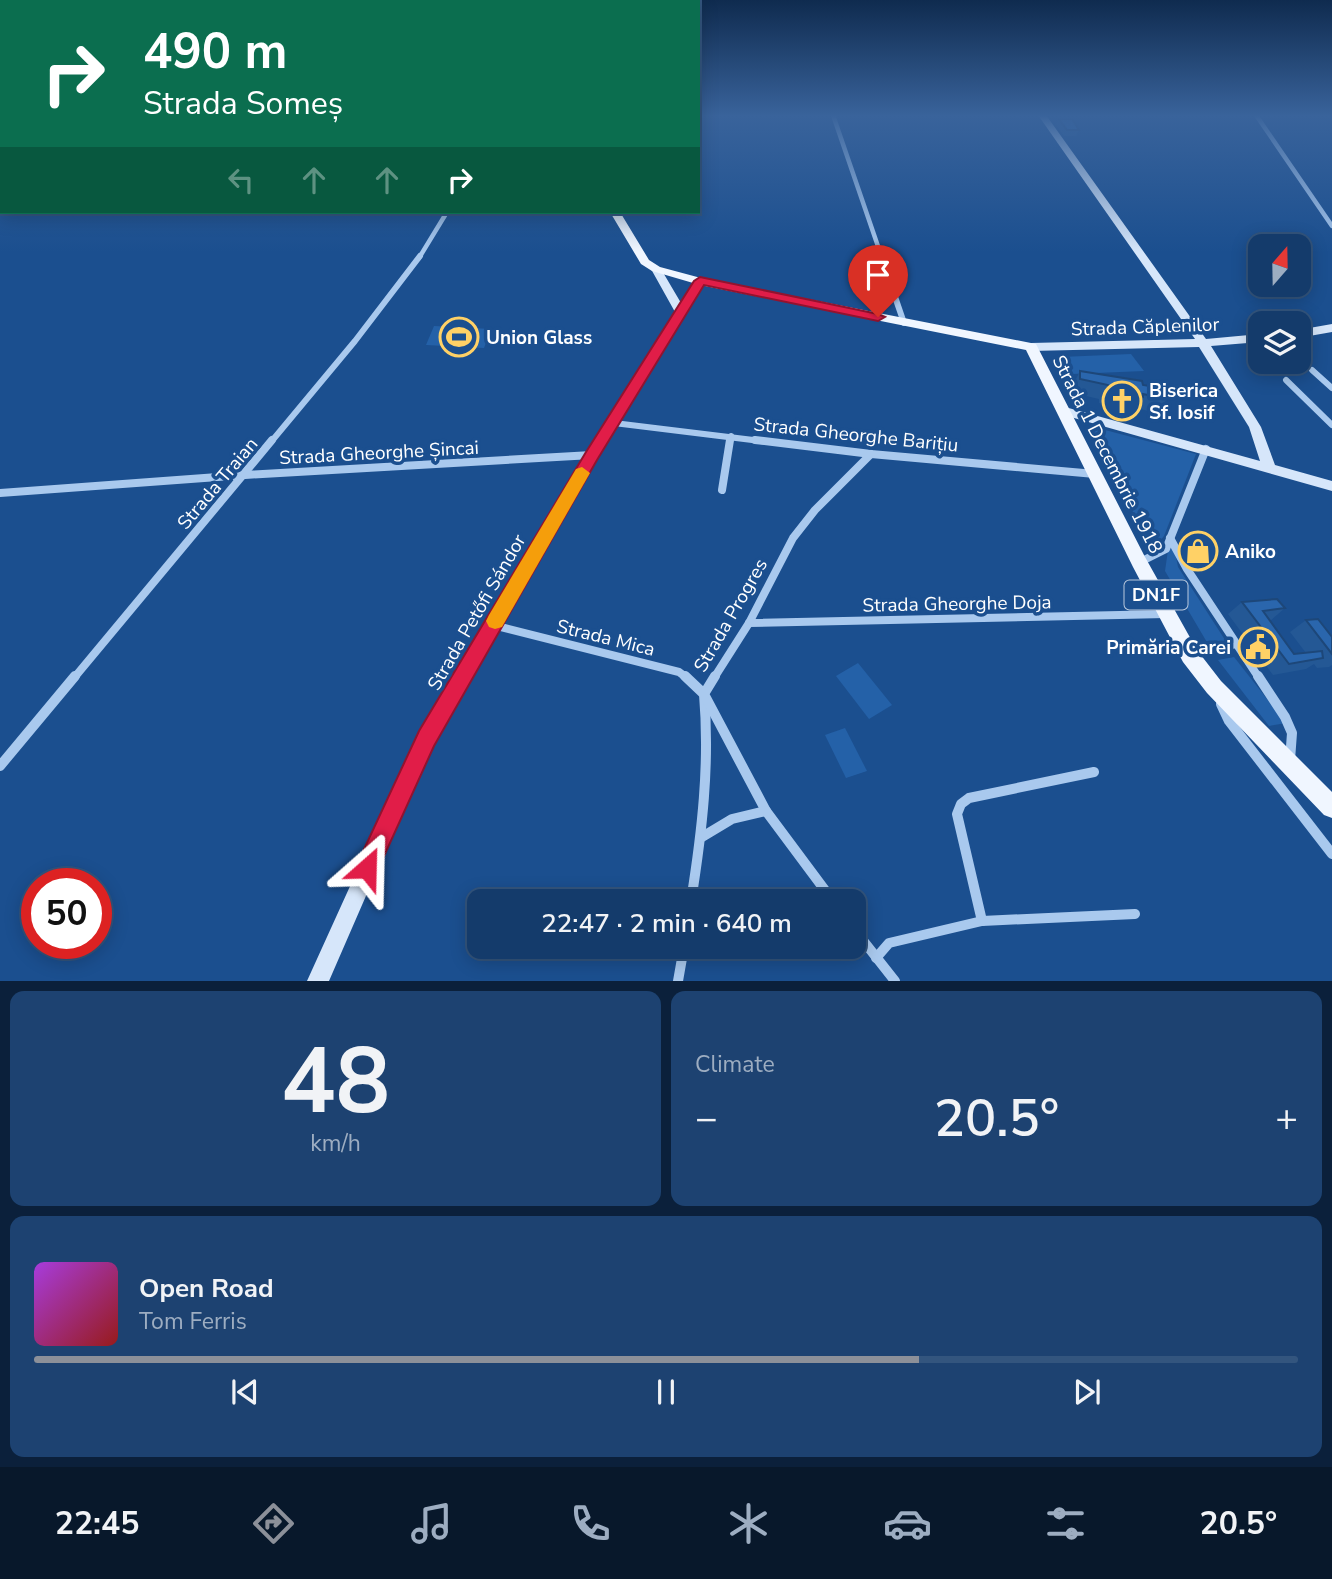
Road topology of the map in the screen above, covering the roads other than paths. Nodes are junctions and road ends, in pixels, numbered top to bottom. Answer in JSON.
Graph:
{"nodes":[{"id":1,"x":849,"y":161,"type":"edge"},
{"id":2,"x":1074,"y":161,"type":"edge"},
{"id":3,"x":1287,"y":161,"type":"edge"},
{"id":4,"x":446,"y":214,"type":"edge"},
{"id":5,"x":616,"y":214,"type":"edge"},
{"id":6,"x":1332,"y":226,"type":"edge"},
{"id":7,"x":656,"y":269,"type":"junction"},
{"id":8,"x":700,"y":281,"type":"junction"},
{"id":9,"x":680,"y":312,"type":"junction"},
{"id":10,"x":904,"y":323,"type":"junction"},
{"id":11,"x":1332,"y":328,"type":"edge"},
{"id":12,"x":1311,"y":332,"type":"edge"},
{"id":13,"x":1248,"y":339,"type":"edge"},
{"id":14,"x":1203,"y":343,"type":"junction"},
{"id":15,"x":1031,"y":347,"type":"junction"},
{"id":16,"x":1312,"y":370,"type":"dead end"},
{"id":17,"x":1286,"y":380,"type":"dead end"},
{"id":18,"x":1332,"y":388,"type":"edge"},
{"id":19,"x":1065,"y":411,"type":"junction"},
{"id":20,"x":614,"y":423,"type":"junction"},
{"id":21,"x":1332,"y":425,"type":"edge"},
{"id":22,"x":732,"y":436,"type":"junction"},
{"id":23,"x":1206,"y":449,"type":"junction"},
{"id":24,"x":871,"y":454,"type":"junction"},
{"id":25,"x":592,"y":456,"type":"junction"},
{"id":26,"x":1269,"y":467,"type":"junction"},
{"id":27,"x":1096,"y":474,"type":"junction"},
{"id":28,"x":245,"y":475,"type":"junction"},
{"id":29,"x":1332,"y":486,"type":"edge"},
{"id":30,"x":722,"y":490,"type":"dead end"},
{"id":31,"x":0,"y":493,"type":"edge"},
{"id":32,"x":1170,"y":538,"type":"junction"},
{"id":33,"x":1139,"y":562,"type":"junction"},
{"id":34,"x":1167,"y":614,"type":"junction"},
{"id":35,"x":749,"y":623,"type":"junction"},
{"id":36,"x":493,"y":625,"type":"junction"},
{"id":37,"x":1236,"y":644,"type":"junction"},
{"id":38,"x":1190,"y":656,"type":"junction"},
{"id":39,"x":1214,"y":687,"type":"junction"},
{"id":40,"x":704,"y":694,"type":"junction"},
{"id":41,"x":1290,"y":765,"type":"junction"},
{"id":42,"x":0,"y":766,"type":"edge"},
{"id":43,"x":1094,"y":772,"type":"dead end"},
{"id":44,"x":1332,"y":807,"type":"edge"},
{"id":45,"x":766,"y":811,"type":"junction"},
{"id":46,"x":702,"y":837,"type":"junction"},
{"id":47,"x":1332,"y":854,"type":"edge"},
{"id":48,"x":693,"y":889,"type":"edge"},
{"id":49,"x":824,"y":889,"type":"edge"},
{"id":50,"x":1135,"y":914,"type":"dead end"},
{"id":51,"x":982,"y":921,"type":"junction"},
{"id":52,"x":866,"y":945,"type":"edge"},
{"id":53,"x":876,"y":958,"type":"junction"},
{"id":54,"x":682,"y":959,"type":"edge"},
{"id":55,"x":318,"y":981,"type":"edge"},
{"id":56,"x":678,"y":981,"type":"edge"},
{"id":57,"x":895,"y":981,"type":"edge"}],
"edges":[{"from":1,"to":10,"type":"street"},
{"from":2,"to":14,"type":"main road"},
{"from":3,"to":6,"type":"street"},
{"from":4,"to":28,"type":"street","name":"Strada Traian"},
{"from":5,"to":7,"type":"main road"},
{"from":7,"to":8,"type":"main road"},
{"from":7,"to":9,"type":"main road"},
{"from":8,"to":9,"type":"main road","name":"Strada Petőfi Sándor"},
{"from":8,"to":10,"type":"main road"},
{"from":9,"to":20,"type":"main road","name":"Strada Petőfi Sándor"},
{"from":10,"to":15,"type":"main road"},
{"from":11,"to":12,"type":"main road"},
{"from":13,"to":14,"type":"main road","name":"Strada Căplenilor"},
{"from":14,"to":15,"type":"main road","name":"Strada Căplenilor"},
{"from":14,"to":26,"type":"main road"},
{"from":15,"to":19,"type":"main road","name":"Strada 1 Decembrie 1918","number":"DN1F"},
{"from":16,"to":18,"type":"street"},
{"from":17,"to":21,"type":"street"},
{"from":19,"to":23,"type":"main road"},
{"from":19,"to":27,"type":"main road","name":"Strada 1 Decembrie 1918","number":"DN1F"},
{"from":20,"to":22,"type":"street","name":"Strada Gheorghe Barițiu"},
{"from":20,"to":25,"type":"main road","name":"Strada Petőfi Sándor"},
{"from":22,"to":24,"type":"street","name":"Strada Gheorghe Barițiu"},
{"from":22,"to":30,"type":"street"},
{"from":23,"to":26,"type":"main road"},
{"from":23,"to":32,"type":"street"},
{"from":24,"to":27,"type":"street","name":"Strada Gheorghe Barițiu"},
{"from":24,"to":35,"type":"street","name":"Strada Progres"},
{"from":25,"to":28,"type":"street","name":"Strada Gheorghe Șincai"},
{"from":25,"to":36,"type":"main road","name":"Strada Petőfi Sándor"},
{"from":26,"to":29,"type":"main road"},
{"from":27,"to":33,"type":"main road","name":"Strada 1 Decembrie 1918","number":"DN1F"},
{"from":28,"to":31,"type":"street","name":"Strada Gheorghe Șincai"},
{"from":28,"to":42,"type":"street","name":"Strada Traian"},
{"from":32,"to":33,"type":"street"},
{"from":32,"to":37,"type":"street"},
{"from":33,"to":34,"type":"main road","name":"Strada 1 Decembrie 1918","number":"DN1F"},
{"from":34,"to":35,"type":"street","name":"Strada Gheorghe Doja"},
{"from":34,"to":38,"type":"main road","name":"Strada 1 Decembrie 1918","number":"DN1F"},
{"from":35,"to":40,"type":"street","name":"Strada Progres"},
{"from":36,"to":40,"type":"street","name":"Strada Mica"},
{"from":36,"to":55,"type":"main road","name":"Strada Petőfi Sándor"},
{"from":37,"to":38,"type":"street"},
{"from":37,"to":41,"type":"street"},
{"from":38,"to":39,"type":"main road","name":"Strada 1 Decembrie 1918","number":"DN1F"},
{"from":39,"to":41,"type":"main road","name":"Strada 1 Decembrie 1918","number":"DN1F"},
{"from":39,"to":47,"type":"street"},
{"from":40,"to":45,"type":"street","name":"Strada Progres"},
{"from":40,"to":46,"type":"street"},
{"from":41,"to":44,"type":"main road","name":"Strada 1 Decembrie 1918","number":"DN1F"},
{"from":43,"to":51,"type":"street"},
{"from":45,"to":46,"type":"street"},
{"from":45,"to":49,"type":"street","name":"Strada Progres"},
{"from":46,"to":48,"type":"street"},
{"from":50,"to":51,"type":"street"},
{"from":51,"to":53,"type":"street"},
{"from":52,"to":53,"type":"street"},
{"from":53,"to":57,"type":"street"},
{"from":54,"to":56,"type":"street"}]}
